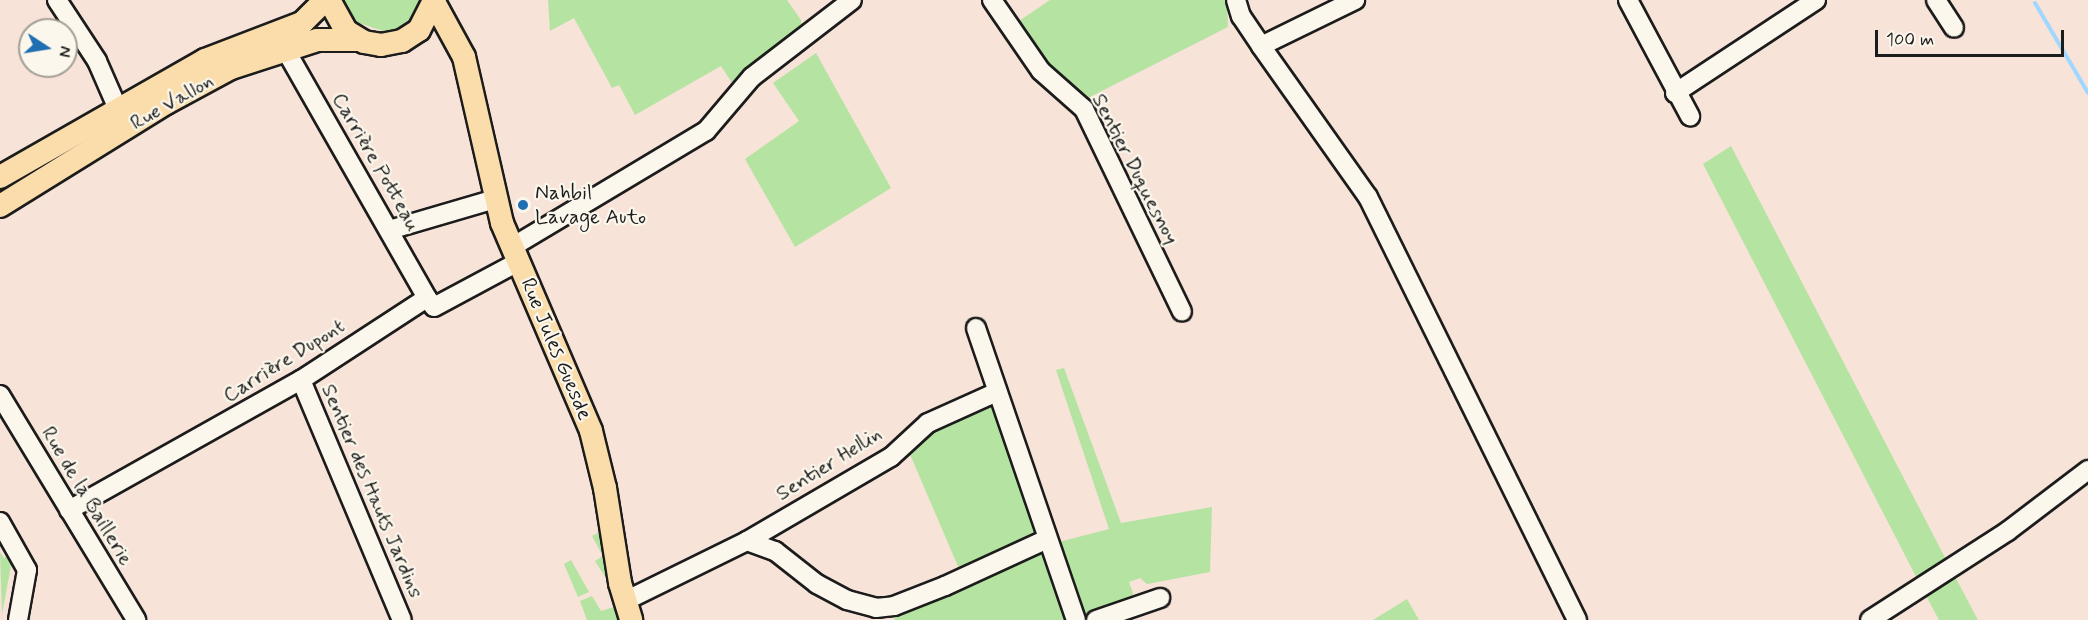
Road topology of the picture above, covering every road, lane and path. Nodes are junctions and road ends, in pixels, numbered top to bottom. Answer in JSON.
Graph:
{"nodes":[{"id":1,"x":57,"y":0,"type":"edge"},
{"id":2,"x":327,"y":0,"type":"edge"},
{"id":3,"x":852,"y":0,"type":"edge"},
{"id":4,"x":992,"y":0,"type":"edge"},
{"id":5,"x":1236,"y":0,"type":"edge"},
{"id":6,"x":1355,"y":0,"type":"edge"},
{"id":7,"x":1628,"y":0,"type":"edge"},
{"id":8,"x":1936,"y":0,"type":"edge"},
{"id":9,"x":434,"y":1,"type":"edge"},
{"id":10,"x":1804,"y":3,"type":"edge"},
{"id":11,"x":1954,"y":28,"type":"dead end"},
{"id":12,"x":416,"y":32,"type":"junction"},
{"id":13,"x":360,"y":40,"type":"junction"},
{"id":14,"x":1261,"y":46,"type":"junction"},
{"id":15,"x":285,"y":49,"type":"junction"},
{"id":16,"x":468,"y":82,"type":"junction"},
{"id":17,"x":1675,"y":93,"type":"junction"},
{"id":18,"x":118,"y":109,"type":"junction"},
{"id":19,"x":1690,"y":116,"type":"dead end"},
{"id":20,"x":0,"y":177,"type":"edge"},
{"id":21,"x":495,"y":198,"type":"junction"},
{"id":22,"x":0,"y":206,"type":"edge"},
{"id":23,"x":389,"y":230,"type":"junction"},
{"id":24,"x":515,"y":254,"type":"junction"},
{"id":25,"x":428,"y":297,"type":"junction"},
{"id":26,"x":1182,"y":312,"type":"dead end"},
{"id":27,"x":976,"y":328,"type":"dead end"},
{"id":28,"x":301,"y":381,"type":"junction"},
{"id":29,"x":997,"y":392,"type":"junction"},
{"id":30,"x":0,"y":395,"type":"edge"},
{"id":31,"x":2088,"y":470,"type":"edge"},
{"id":32,"x":69,"y":510,"type":"junction"},
{"id":33,"x":0,"y":522,"type":"edge"},
{"id":34,"x":1047,"y":539,"type":"junction"},
{"id":35,"x":747,"y":541,"type":"junction"},
{"id":36,"x":1160,"y":598,"type":"dead end"},
{"id":37,"x":628,"y":610,"type":"edge"},
{"id":38,"x":881,"y":614,"type":"edge"},
{"id":39,"x":18,"y":620,"type":"edge"},
{"id":40,"x":136,"y":620,"type":"edge"},
{"id":41,"x":402,"y":620,"type":"edge"},
{"id":42,"x":1076,"y":620,"type":"edge"},
{"id":43,"x":1096,"y":620,"type":"edge"},
{"id":44,"x":1577,"y":620,"type":"edge"},
{"id":45,"x":1870,"y":620,"type":"edge"}],
"edges":[{"from":1,"to":18,"type":"street"},
{"from":2,"to":13,"type":"main road"},
{"from":2,"to":18,"type":"main road","name":"Rue Vallon"},
{"from":3,"to":24,"type":"street"},
{"from":4,"to":26,"type":"street","name":"Sentier Duquesnoy"},
{"from":5,"to":14,"type":"street"},
{"from":6,"to":14,"type":"street"},
{"from":7,"to":17,"type":"street"},
{"from":8,"to":11,"type":"street"},
{"from":9,"to":12,"type":"main road"},
{"from":9,"to":16,"type":"main road","name":"Rue Jules Guesde"},
{"from":10,"to":17,"type":"street"},
{"from":12,"to":13,"type":"main road","name":"Rue Vallon"},
{"from":12,"to":16,"type":"main road","name":"Rue Jules Guesde"},
{"from":13,"to":15,"type":"main road","name":"Rue Vallon"},
{"from":14,"to":44,"type":"street"},
{"from":15,"to":22,"type":"main road","name":"Rue Vallon"},
{"from":15,"to":23,"type":"street","name":"Carrière Potteau"},
{"from":16,"to":21,"type":"main road","name":"Rue Jules Guesde"},
{"from":17,"to":19,"type":"street"},
{"from":18,"to":20,"type":"main road","name":"Rue Vallon"},
{"from":21,"to":23,"type":"street"},
{"from":21,"to":24,"type":"main road","name":"Rue Jules Guesde"},
{"from":23,"to":25,"type":"street","name":"Carrière Potteau"},
{"from":24,"to":25,"type":"street"},
{"from":24,"to":37,"type":"main road","name":"Rue Jules Guesde"},
{"from":25,"to":28,"type":"street","name":"Carrière Dupont"},
{"from":27,"to":29,"type":"street"},
{"from":28,"to":32,"type":"street","name":"Carrière Dupont"},
{"from":28,"to":41,"type":"street","name":"Sentier des Hauts Jardins"},
{"from":29,"to":34,"type":"street"},
{"from":29,"to":35,"type":"street","name":"Sentier Hellin"},
{"from":30,"to":32,"type":"street","name":"Rue de la Baillerie"},
{"from":31,"to":45,"type":"street"},
{"from":32,"to":40,"type":"street","name":"Rue de la Baillerie"},
{"from":33,"to":39,"type":"street"},
{"from":34,"to":38,"type":"street"},
{"from":34,"to":42,"type":"street"},
{"from":35,"to":37,"type":"street","name":"Sentier Hellin"},
{"from":35,"to":38,"type":"street"},
{"from":36,"to":43,"type":"street"}]}
